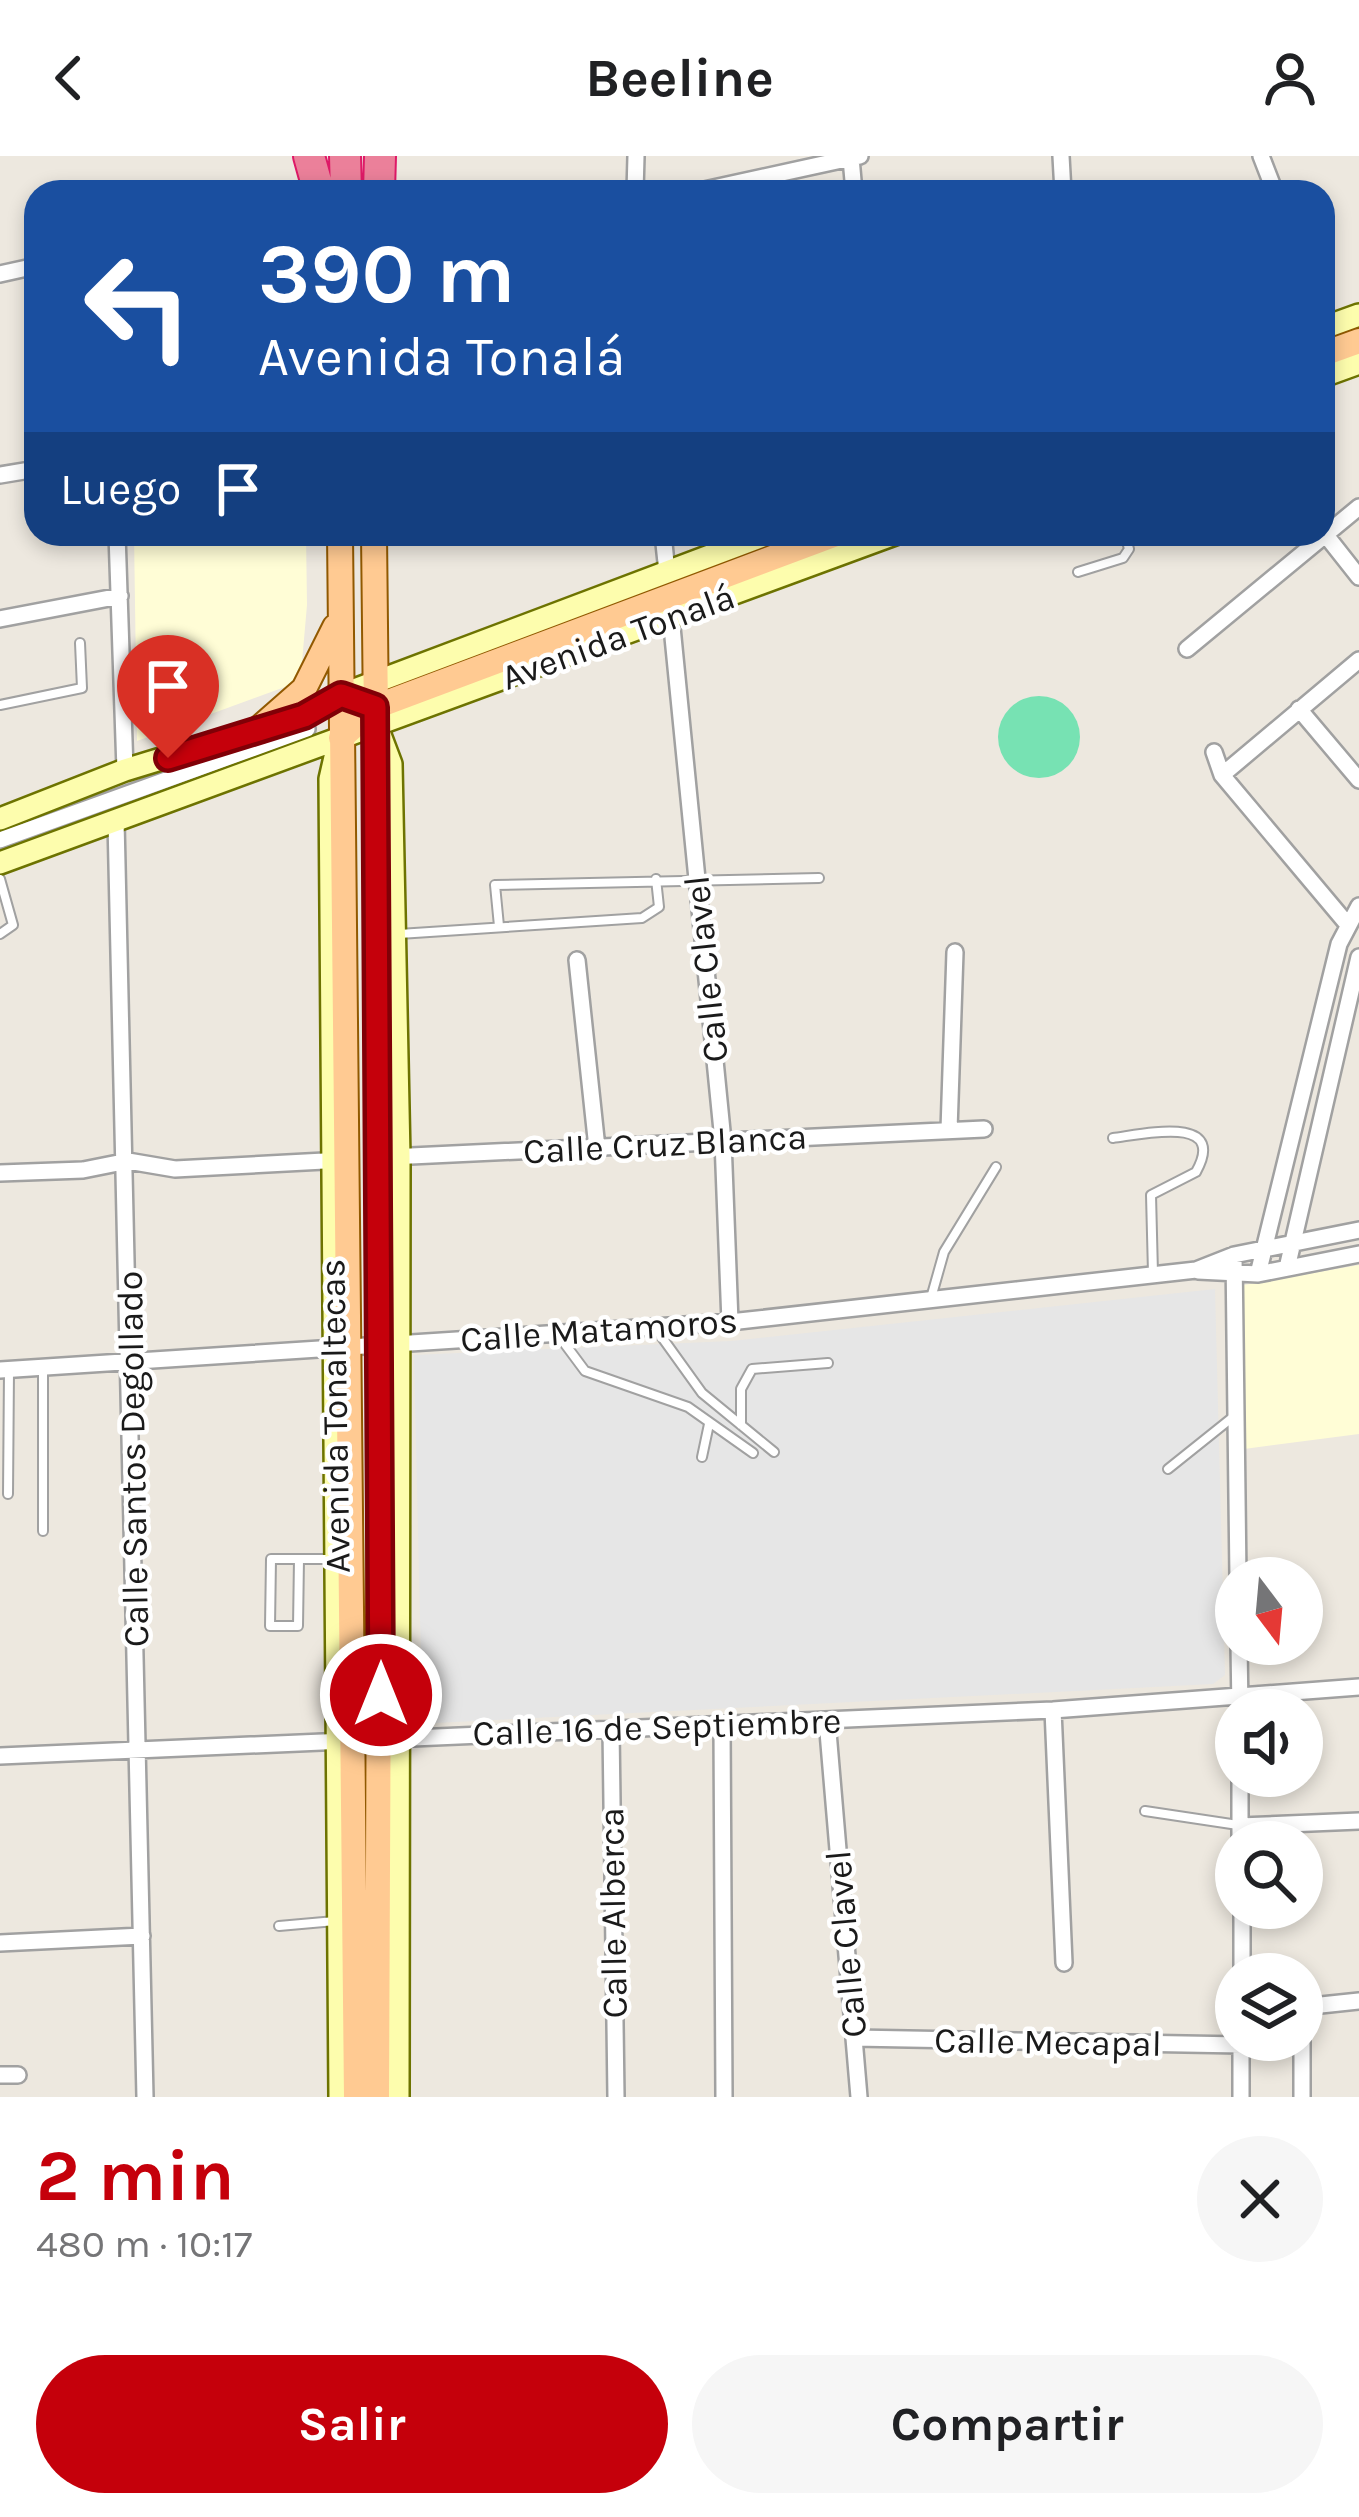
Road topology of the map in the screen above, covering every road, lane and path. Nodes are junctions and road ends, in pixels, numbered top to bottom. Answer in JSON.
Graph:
{"nodes":[{"id":1,"x":856,"y":157,"type":"edge"},
{"id":2,"x":770,"y":180,"type":"edge"},
{"id":3,"x":1359,"y":507,"type":"edge"},
{"id":4,"x":1335,"y":526,"type":"edge"},
{"id":5,"x":118,"y":546,"type":"edge"},
{"id":6,"x":341,"y":546,"type":"edge"},
{"id":7,"x":374,"y":546,"type":"edge"},
{"id":8,"x":664,"y":546,"type":"edge"},
{"id":9,"x":736,"y":546,"type":"edge"},
{"id":10,"x":804,"y":546,"type":"edge"},
{"id":11,"x":859,"y":546,"type":"edge"},
{"id":12,"x":1128,"y":546,"type":"edge"},
{"id":13,"x":1311,"y":546,"type":"edge"},
{"id":14,"x":1334,"y":546,"type":"edge"},
{"id":15,"x":667,"y":572,"type":"junction"},
{"id":16,"x":1078,"y":572,"type":"dead end"},
{"id":17,"x":1359,"y":577,"type":"edge"},
{"id":18,"x":120,"y":596,"type":"junction"},
{"id":19,"x":344,"y":596,"type":"junction"},
{"id":20,"x":671,"y":617,"type":"junction"},
{"id":21,"x":0,"y":619,"type":"edge"},
{"id":22,"x":80,"y":643,"type":"dead end"},
{"id":23,"x":1186,"y":650,"type":"dead end"},
{"id":24,"x":1359,"y":659,"type":"edge"},
{"id":25,"x":341,"y":695,"type":"junction"},
{"id":26,"x":0,"y":705,"type":"edge"},
{"id":27,"x":375,"y":705,"type":"junction"},
{"id":28,"x":1299,"y":709,"type":"junction"},
{"id":29,"x":307,"y":729,"type":"dead end"},
{"id":30,"x":255,"y":732,"type":"junction"},
{"id":31,"x":341,"y":738,"type":"junction"},
{"id":32,"x":1214,"y":752,"type":"dead end"},
{"id":33,"x":124,"y":770,"type":"junction"},
{"id":34,"x":1222,"y":775,"type":"junction"},
{"id":35,"x":1359,"y":780,"type":"edge"},
{"id":36,"x":0,"y":819,"type":"edge"},
{"id":37,"x":116,"y":821,"type":"junction"},
{"id":38,"x":0,"y":840,"type":"edge"},
{"id":39,"x":0,"y":863,"type":"edge"},
{"id":40,"x":697,"y":878,"type":"junction"},
{"id":41,"x":819,"y":878,"type":"dead end"},
{"id":42,"x":0,"y":879,"type":"edge"},
{"id":43,"x":656,"y":879,"type":"junction"},
{"id":44,"x":1359,"y":906,"type":"edge"},
{"id":45,"x":1348,"y":925,"type":"junction"},
{"id":46,"x":499,"y":926,"type":"junction"},
{"id":47,"x":0,"y":934,"type":"edge"},
{"id":48,"x":394,"y":934,"type":"junction"},
{"id":49,"x":955,"y":952,"type":"dead end"},
{"id":50,"x":1359,"y":957,"type":"edge"},
{"id":51,"x":578,"y":960,"type":"dead end"},
{"id":52,"x":984,"y":1129,"type":"dead end"},
{"id":53,"x":950,"y":1130,"type":"junction"},
{"id":54,"x":1113,"y":1138,"type":"dead end"},
{"id":55,"x":723,"y":1141,"type":"junction"},
{"id":56,"x":597,"y":1148,"type":"junction"},
{"id":57,"x":390,"y":1158,"type":"junction"},
{"id":58,"x":340,"y":1160,"type":"junction"},
{"id":59,"x":128,"y":1161,"type":"junction"},
{"id":60,"x":996,"y":1167,"type":"dead end"},
{"id":61,"x":0,"y":1173,"type":"edge"},
{"id":62,"x":1359,"y":1230,"type":"edge"},
{"id":63,"x":1292,"y":1243,"type":"junction"},
{"id":64,"x":1264,"y":1248,"type":"junction"},
{"id":65,"x":1359,"y":1254,"type":"edge"},
{"id":66,"x":1234,"y":1255,"type":"junction"},
{"id":67,"x":1288,"y":1268,"type":"junction"},
{"id":68,"x":1196,"y":1270,"type":"junction"},
{"id":69,"x":1258,"y":1274,"type":"junction"},
{"id":70,"x":1154,"y":1275,"type":"junction"},
{"id":71,"x":1232,"y":1276,"type":"junction"},
{"id":72,"x":931,"y":1300,"type":"junction"},
{"id":73,"x":730,"y":1322,"type":"junction"},
{"id":74,"x":655,"y":1328,"type":"junction"},
{"id":75,"x":558,"y":1335,"type":"junction"},
{"id":76,"x":388,"y":1342,"type":"junction"},
{"id":77,"x":343,"y":1347,"type":"junction"},
{"id":78,"x":132,"y":1363,"type":"junction"},
{"id":79,"x":827,"y":1363,"type":"dead end"},
{"id":80,"x":43,"y":1368,"type":"junction"},
{"id":81,"x":4,"y":1370,"type":"edge"},
{"id":82,"x":1234,"y":1416,"type":"junction"},
{"id":83,"x":710,"y":1424,"type":"junction"},
{"id":84,"x":741,"y":1425,"type":"junction"},
{"id":85,"x":774,"y":1452,"type":"dead end"},
{"id":86,"x":753,"y":1453,"type":"dead end"},
{"id":87,"x":702,"y":1457,"type":"dead end"},
{"id":88,"x":1168,"y":1468,"type":"dead end"},
{"id":89,"x":8,"y":1495,"type":"dead end"},
{"id":90,"x":43,"y":1531,"type":"dead end"},
{"id":91,"x":1237,"y":1557,"type":"edge"},
{"id":92,"x":299,"y":1558,"type":"junction"},
{"id":93,"x":336,"y":1559,"type":"junction"},
{"id":94,"x":1359,"y":1687,"type":"edge"},
{"id":95,"x":1323,"y":1691,"type":"edge"},
{"id":96,"x":1215,"y":1701,"type":"edge"},
{"id":97,"x":1054,"y":1710,"type":"junction"},
{"id":98,"x":827,"y":1720,"type":"junction"},
{"id":99,"x":722,"y":1724,"type":"junction"},
{"id":100,"x":611,"y":1729,"type":"junction"},
{"id":101,"x":388,"y":1738,"type":"junction"},
{"id":102,"x":346,"y":1741,"type":"junction"},
{"id":103,"x":136,"y":1750,"type":"junction"},
{"id":104,"x":0,"y":1756,"type":"edge"},
{"id":105,"x":1144,"y":1811,"type":"dead end"},
{"id":106,"x":1359,"y":1821,"type":"edge"},
{"id":107,"x":1323,"y":1825,"type":"edge"},
{"id":108,"x":1215,"y":1828,"type":"edge"},
{"id":109,"x":337,"y":1921,"type":"junction"},
{"id":110,"x":279,"y":1926,"type":"dead end"},
{"id":111,"x":142,"y":1936,"type":"junction"},
{"id":112,"x":0,"y":1943,"type":"edge"},
{"id":113,"x":1064,"y":1963,"type":"dead end"},
{"id":114,"x":1359,"y":2001,"type":"edge"},
{"id":115,"x":1323,"y":2004,"type":"edge"},
{"id":116,"x":854,"y":2038,"type":"junction"},
{"id":117,"x":1215,"y":2042,"type":"edge"},
{"id":118,"x":1241,"y":2061,"type":"edge"},
{"id":119,"x":1302,"y":2061,"type":"edge"},
{"id":120,"x":145,"y":2097,"type":"edge"},
{"id":121,"x":340,"y":2097,"type":"edge"},
{"id":122,"x":356,"y":2097,"type":"edge"},
{"id":123,"x":377,"y":2097,"type":"edge"},
{"id":124,"x":398,"y":2097,"type":"edge"},
{"id":125,"x":616,"y":2097,"type":"edge"},
{"id":126,"x":724,"y":2097,"type":"edge"},
{"id":127,"x":859,"y":2097,"type":"edge"},
{"id":128,"x":1241,"y":2097,"type":"edge"},
{"id":129,"x":1302,"y":2097,"type":"edge"}],
"edges":[{"from":1,"to":2,"type":"street"},
{"from":3,"to":4,"type":"street"},
{"from":5,"to":18,"type":"street"},
{"from":6,"to":19,"type":"main road","name":"Avenida Tonaltecas"},
{"from":7,"to":27,"type":"main road","name":"Avenida Tonaltecas"},
{"from":8,"to":15,"type":"street"},
{"from":9,"to":15,"type":"street","name":"Avenida Tonalá"},
{"from":10,"to":27,"type":"main road","name":"Avenida Tonalá"},
{"from":11,"to":20,"type":"street","name":"Avenida Tonalá"},
{"from":12,"to":16,"type":"lane"},
{"from":13,"to":23,"type":"street"},
{"from":14,"to":17,"type":"street"},
{"from":15,"to":27,"type":"street","name":"Avenida Tonalá"},
{"from":18,"to":21,"type":"street"},
{"from":18,"to":33,"type":"street"},
{"from":19,"to":25,"type":"main road","name":"Avenida Tonaltecas"},
{"from":19,"to":30,"type":"main road"},
{"from":20,"to":27,"type":"street","name":"Avenida Tonalá"},
{"from":20,"to":40,"type":"street","name":"Calle Clavel"},
{"from":22,"to":26,"type":"lane"},
{"from":24,"to":28,"type":"street"},
{"from":25,"to":27,"type":"main road"},
{"from":25,"to":30,"type":"street"},
{"from":25,"to":31,"type":"main road","name":"Avenida Tonaltecas"},
{"from":27,"to":31,"type":"main road","name":"Avenida Tonalá"},
{"from":27,"to":48,"type":"street","name":"Avenida Tonaltecas"},
{"from":27,"to":57,"type":"main road","name":"Avenida Tonaltecas"},
{"from":28,"to":34,"type":"street"},
{"from":28,"to":35,"type":"street"},
{"from":29,"to":38,"type":"street"},
{"from":30,"to":33,"type":"street"},
{"from":31,"to":37,"type":"street","name":"Avenida Tonalá"},
{"from":31,"to":58,"type":"main road","name":"Avenida Tonaltecas"},
{"from":32,"to":34,"type":"street"},
{"from":33,"to":36,"type":"street"},
{"from":34,"to":45,"type":"street"},
{"from":37,"to":39,"type":"street","name":"Avenida Tonalá"},
{"from":37,"to":59,"type":"street","name":"Calle Santos Degollado"},
{"from":40,"to":41,"type":"lane"},
{"from":40,"to":43,"type":"lane"},
{"from":40,"to":55,"type":"street","name":"Calle Clavel"},
{"from":42,"to":47,"type":"lane"},
{"from":43,"to":46,"type":"lane"},
{"from":43,"to":46,"type":"lane"},
{"from":44,"to":45,"type":"street"},
{"from":45,"to":64,"type":"street"},
{"from":46,"to":48,"type":"lane"},
{"from":48,"to":57,"type":"street","name":"Avenida Tonaltecas"},
{"from":49,"to":53,"type":"street"},
{"from":50,"to":63,"type":"street"},
{"from":51,"to":56,"type":"street"},
{"from":52,"to":53,"type":"street","name":"Calle Cruz Blanca"},
{"from":53,"to":55,"type":"street","name":"Calle Cruz Blanca"},
{"from":54,"to":70,"type":"lane"},
{"from":55,"to":56,"type":"street","name":"Calle Cruz Blanca"},
{"from":55,"to":73,"type":"street","name":"Calle Clavel"},
{"from":56,"to":57,"type":"street","name":"Calle Cruz Blanca"},
{"from":57,"to":76,"type":"main road","name":"Avenida Tonaltecas"},
{"from":58,"to":59,"type":"street"},
{"from":58,"to":77,"type":"main road","name":"Avenida Tonaltecas"},
{"from":59,"to":61,"type":"street"},
{"from":59,"to":78,"type":"street","name":"Calle Santos Degollado"},
{"from":60,"to":72,"type":"lane"},
{"from":62,"to":63,"type":"street","name":"Calle Matamoros"},
{"from":63,"to":64,"type":"street","name":"Calle Matamoros"},
{"from":63,"to":67,"type":"street"},
{"from":64,"to":66,"type":"street","name":"Calle Matamoros"},
{"from":64,"to":69,"type":"street"},
{"from":65,"to":67,"type":"street","name":"Calle Matamoros"},
{"from":66,"to":68,"type":"street","name":"Calle Matamoros"},
{"from":66,"to":71,"type":"street"},
{"from":67,"to":69,"type":"street","name":"Calle Matamoros"},
{"from":68,"to":70,"type":"street","name":"Calle Matamoros"},
{"from":68,"to":71,"type":"street","name":"Calle Matamoros"},
{"from":69,"to":71,"type":"street","name":"Calle Matamoros"},
{"from":70,"to":72,"type":"street","name":"Calle Matamoros"},
{"from":71,"to":82,"type":"street"},
{"from":72,"to":73,"type":"street","name":"Calle Matamoros"},
{"from":73,"to":74,"type":"street","name":"Calle Matamoros"},
{"from":74,"to":75,"type":"street","name":"Calle Matamoros"},
{"from":74,"to":84,"type":"lane"},
{"from":75,"to":76,"type":"street","name":"Calle Matamoros"},
{"from":75,"to":83,"type":"lane"},
{"from":76,"to":77,"type":"street","name":"Calle Matamoros"},
{"from":76,"to":101,"type":"main road","name":"Avenida Tonaltecas"},
{"from":77,"to":78,"type":"street","name":"Calle Matamoros"},
{"from":77,"to":93,"type":"street","name":"Avenida Tonaltecas"},
{"from":77,"to":102,"type":"main road","name":"Avenida Tonaltecas"},
{"from":78,"to":80,"type":"street","name":"Calle Matamoros"},
{"from":78,"to":103,"type":"street","name":"Calle Santos Degollado"},
{"from":79,"to":84,"type":"lane"},
{"from":80,"to":81,"type":"street","name":"Calle Matamoros"},
{"from":80,"to":90,"type":"lane"},
{"from":81,"to":89,"type":"lane"},
{"from":82,"to":88,"type":"lane"},
{"from":82,"to":91,"type":"street"},
{"from":83,"to":86,"type":"lane"},
{"from":83,"to":87,"type":"lane"},
{"from":84,"to":85,"type":"lane"},
{"from":92,"to":92,"type":"lane"},
{"from":92,"to":93,"type":"lane"},
{"from":93,"to":102,"type":"street","name":"Avenida Tonaltecas"},
{"from":94,"to":95,"type":"street","name":"Calle 16 de Septiembre"},
{"from":96,"to":97,"type":"street","name":"Calle 16 de Septiembre"},
{"from":97,"to":98,"type":"street","name":"Calle 16 de Septiembre"},
{"from":97,"to":113,"type":"street"},
{"from":98,"to":99,"type":"street","name":"Calle 16 de Septiembre"},
{"from":98,"to":116,"type":"street","name":"Calle Clavel"},
{"from":99,"to":100,"type":"street","name":"Calle 16 de Septiembre"},
{"from":99,"to":126,"type":"street"},
{"from":100,"to":101,"type":"street","name":"Calle 16 de Septiembre"},
{"from":100,"to":125,"type":"street","name":"Calle Alberca"},
{"from":101,"to":102,"type":"street","name":"Calle 16 de Septiembre"},
{"from":101,"to":123,"type":"main road","name":"Avenida Tonaltecas"},
{"from":101,"to":124,"type":"street","name":"Avenida Tonaltecas"},
{"from":102,"to":103,"type":"street","name":"Calle 16 de Septiembre"},
{"from":102,"to":109,"type":"street","name":"Avenida Tonaltecas"},
{"from":102,"to":122,"type":"main road","name":"Avenida Tonaltecas"},
{"from":103,"to":104,"type":"street","name":"Calle 16 de Septiembre"},
{"from":103,"to":111,"type":"street","name":"Calle Santos Degollado"},
{"from":105,"to":108,"type":"lane"},
{"from":106,"to":107,"type":"street"},
{"from":109,"to":110,"type":"lane"},
{"from":109,"to":121,"type":"street","name":"Avenida Tonaltecas"},
{"from":111,"to":112,"type":"street"},
{"from":111,"to":120,"type":"street","name":"Calle Santos Degollado"},
{"from":114,"to":115,"type":"street"},
{"from":116,"to":117,"type":"street","name":"Calle Mecapal"},
{"from":116,"to":127,"type":"street","name":"Calle Clavel"},
{"from":118,"to":128,"type":"street"},
{"from":119,"to":129,"type":"street"}]}
